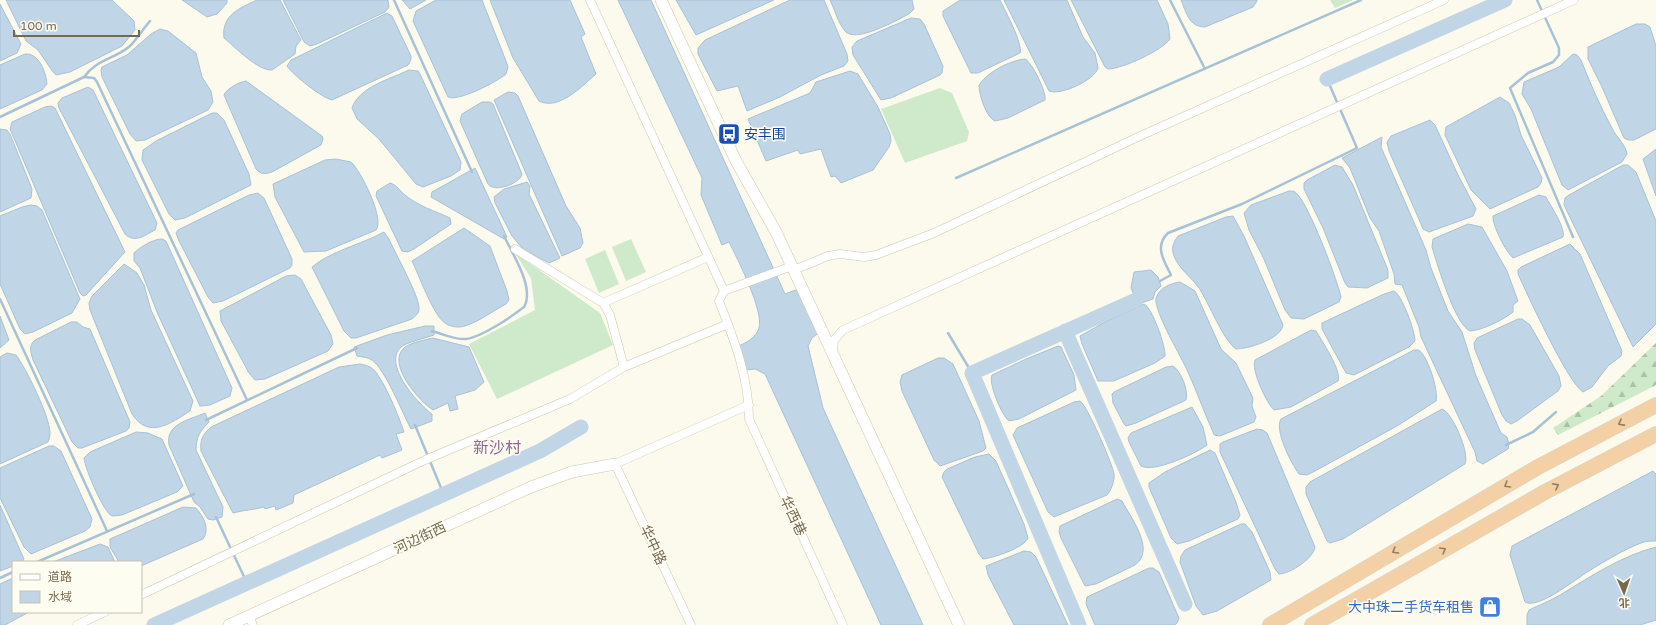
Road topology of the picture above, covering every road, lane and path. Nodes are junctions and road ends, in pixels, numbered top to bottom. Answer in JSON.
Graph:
{"nodes":[{"id":1,"x":590,"y":0,"type":"edge"},
{"id":2,"x":661,"y":0,"type":"edge"},
{"id":3,"x":1444,"y":0,"type":"edge"},
{"id":4,"x":1574,"y":0,"type":"edge"},
{"id":5,"x":514,"y":249,"type":"dead end"},
{"id":6,"x":708,"y":257,"type":"junction"},
{"id":7,"x":793,"y":268,"type":"junction"},
{"id":8,"x":724,"y":291,"type":"junction"},
{"id":9,"x":603,"y":303,"type":"junction"},
{"id":10,"x":728,"y":324,"type":"junction"},
{"id":11,"x":833,"y":353,"type":"junction"},
{"id":12,"x":624,"y":367,"type":"junction"},
{"id":13,"x":749,"y":405,"type":"junction"},
{"id":14,"x":1656,"y":405,"type":"edge"},
{"id":15,"x":1656,"y":434,"type":"edge"},
{"id":16,"x":615,"y":464,"type":"junction"},
{"id":17,"x":142,"y":595,"type":"edge"},
{"id":18,"x":103,"y":613,"type":"edge"},
{"id":19,"x":251,"y":620,"type":"edge"},
{"id":20,"x":77,"y":625,"type":"edge"},
{"id":21,"x":229,"y":625,"type":"edge"},
{"id":22,"x":691,"y":625,"type":"edge"},
{"id":23,"x":844,"y":625,"type":"edge"},
{"id":24,"x":958,"y":625,"type":"edge"},
{"id":25,"x":1270,"y":625,"type":"edge"},
{"id":26,"x":1312,"y":625,"type":"edge"}],
"edges":[{"from":1,"to":6,"type":"street"},
{"from":2,"to":7,"type":"street"},
{"from":3,"to":7,"type":"street"},
{"from":4,"to":11,"type":"street"},
{"from":5,"to":9,"type":"street"},
{"from":6,"to":8,"type":"street"},
{"from":6,"to":9,"type":"street"},
{"from":7,"to":8,"type":"street"},
{"from":7,"to":11,"type":"street"},
{"from":8,"to":10,"type":"street","name":"华西巷"},
{"from":9,"to":12,"type":"street"},
{"from":10,"to":12,"type":"street"},
{"from":10,"to":13,"type":"street","name":"华西巷"},
{"from":11,"to":24,"type":"street"},
{"from":12,"to":17,"type":"street"},
{"from":13,"to":16,"type":"street"},
{"from":13,"to":23,"type":"street","name":"华西巷"},
{"from":14,"to":25,"type":"highway","one_way":true},
{"from":26,"to":15,"type":"highway","one_way":true},
{"from":16,"to":19,"type":"street","name":"河边街西"},
{"from":16,"to":22,"type":"street","name":"华中路"},
{"from":18,"to":20,"type":"street"},
{"from":19,"to":21,"type":"street","name":"河边街西"}]}
